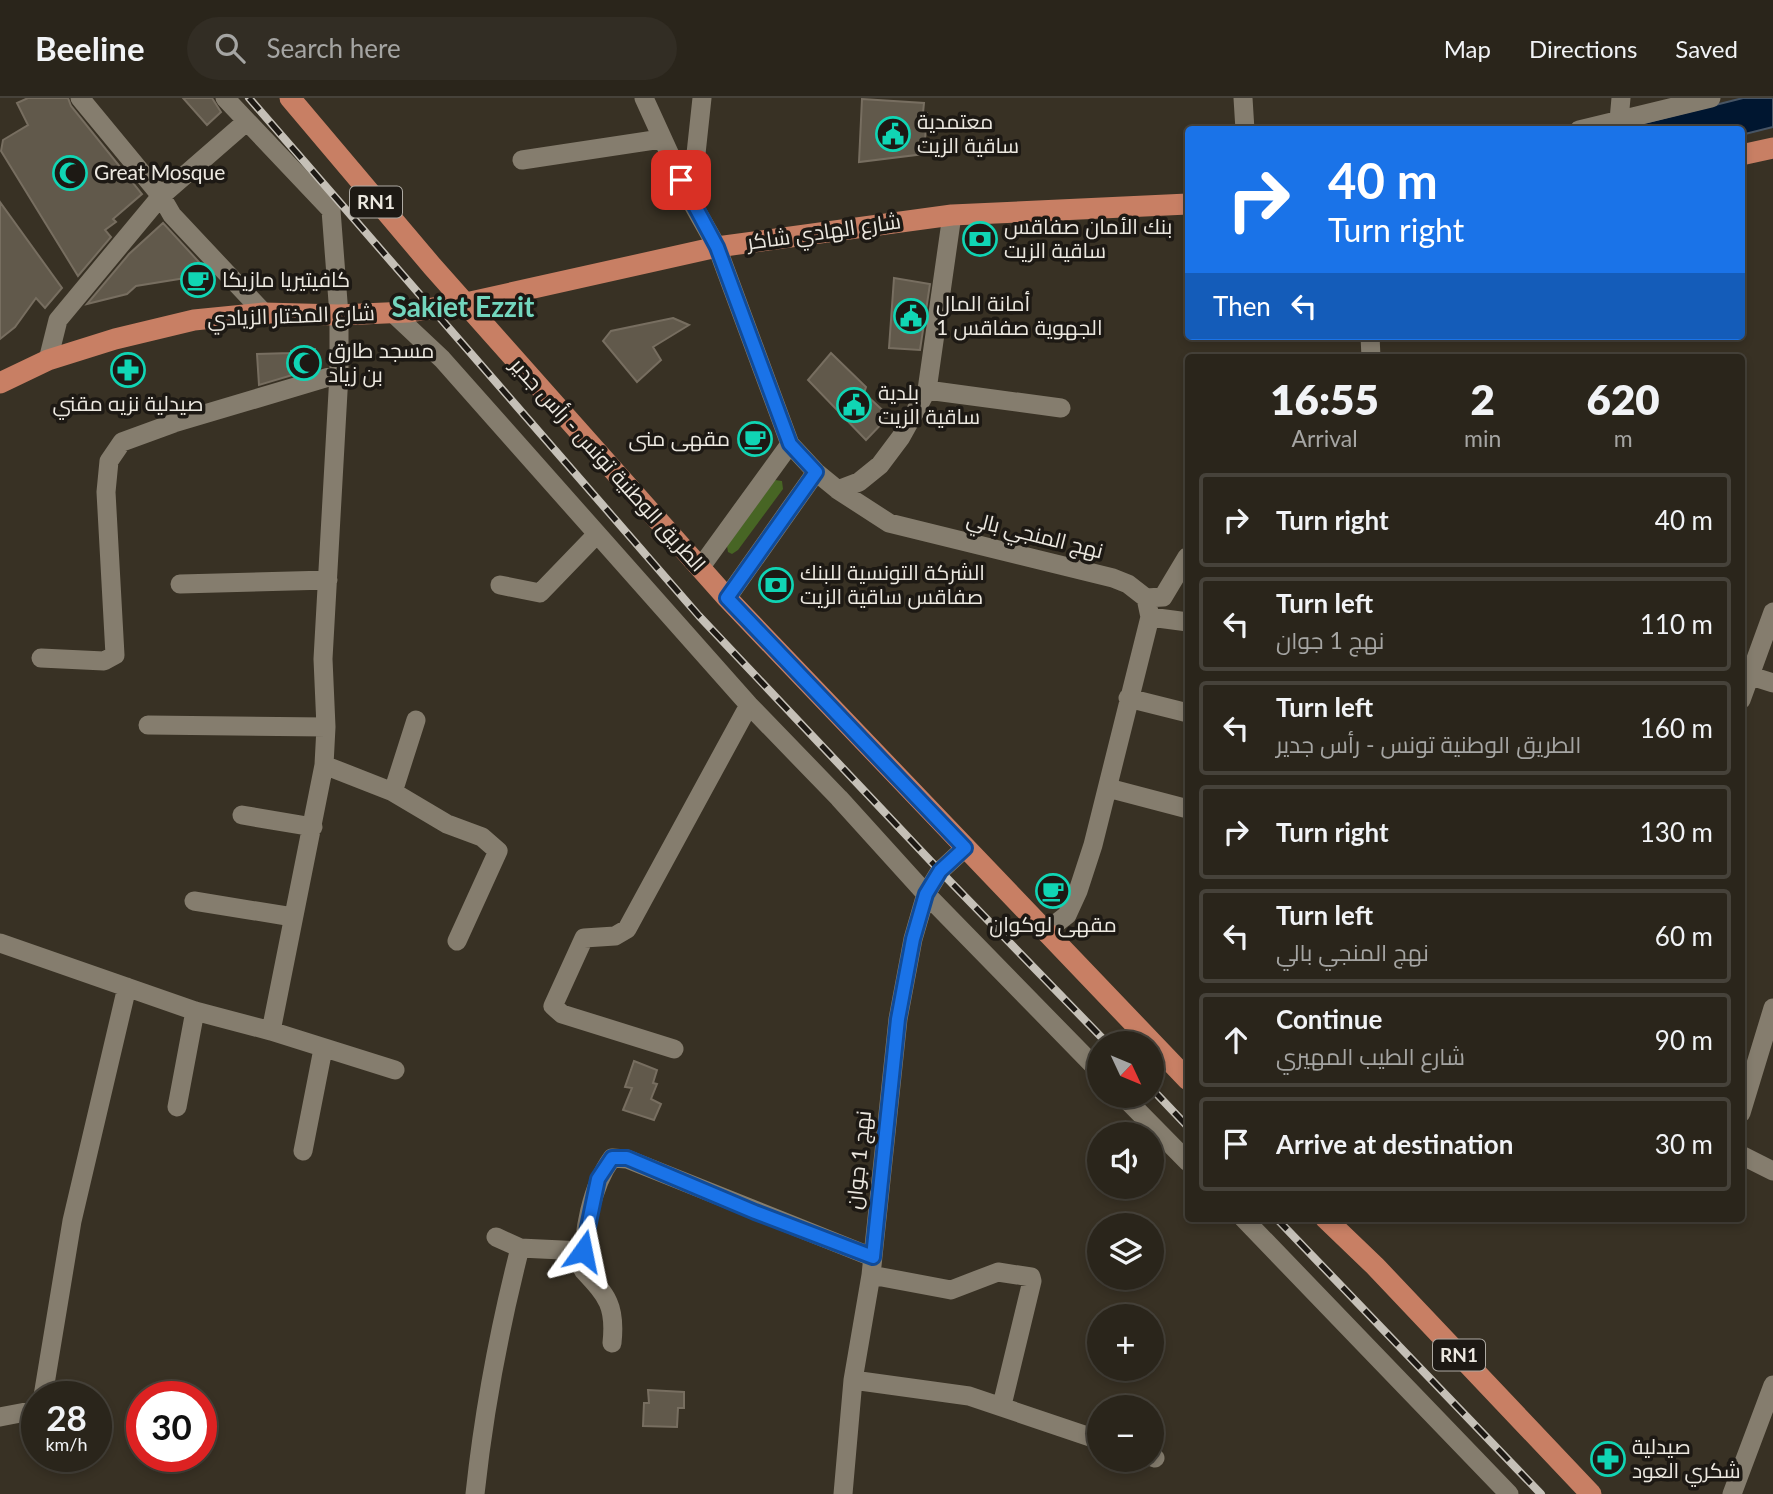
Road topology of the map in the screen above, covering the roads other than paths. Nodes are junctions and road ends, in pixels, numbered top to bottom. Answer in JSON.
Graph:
{"nodes":[{"id":1,"x":80,"y":98,"type":"edge"},
{"id":2,"x":225,"y":98,"type":"edge"},
{"id":3,"x":290,"y":98,"type":"edge"},
{"id":4,"x":644,"y":98,"type":"edge"},
{"id":5,"x":702,"y":98,"type":"edge"},
{"id":6,"x":1243,"y":98,"type":"edge"},
{"id":7,"x":1621,"y":98,"type":"edge"},
{"id":8,"x":1711,"y":98,"type":"edge"},
{"id":9,"x":1619,"y":120,"type":"junction"},
{"id":10,"x":246,"y":122,"type":"junction"},
{"id":11,"x":1245,"y":126,"type":"edge"},
{"id":12,"x":1595,"y":126,"type":"edge"},
{"id":13,"x":661,"y":139,"type":"junction"},
{"id":14,"x":1773,"y":148,"type":"edge"},
{"id":15,"x":1745,"y":154,"type":"edge"},
{"id":16,"x":522,"y":160,"type":"dead end"},
{"id":17,"x":161,"y":196,"type":"junction"},
{"id":18,"x":691,"y":201,"type":"junction"},
{"id":19,"x":1185,"y":204,"type":"edge"},
{"id":20,"x":952,"y":215,"type":"junction"},
{"id":21,"x":717,"y":247,"type":"junction"},
{"id":22,"x":466,"y":303,"type":"junction"},
{"id":23,"x":264,"y":313,"type":"junction"},
{"id":24,"x":393,"y":313,"type":"junction"},
{"id":25,"x":339,"y":315,"type":"junction"},
{"id":26,"x":48,"y":360,"type":"junction"},
{"id":27,"x":339,"y":374,"type":"junction"},
{"id":28,"x":0,"y":383,"type":"edge"},
{"id":29,"x":928,"y":390,"type":"junction"},
{"id":30,"x":1061,"y":408,"type":"dead end"},
{"id":31,"x":790,"y":444,"type":"junction"},
{"id":32,"x":816,"y":472,"type":"junction"},
{"id":33,"x":838,"y":490,"type":"junction"},
{"id":34,"x":597,"y":534,"type":"junction"},
{"id":35,"x":1185,"y":560,"type":"edge"},
{"id":36,"x":700,"y":568,"type":"junction"},
{"id":37,"x":328,"y":580,"type":"junction"},
{"id":38,"x":180,"y":584,"type":"dead end"},
{"id":39,"x":500,"y":585,"type":"dead end"},
{"id":40,"x":727,"y":598,"type":"junction"},
{"id":41,"x":1148,"y":607,"type":"junction"},
{"id":42,"x":1773,"y":611,"type":"edge"},
{"id":43,"x":1185,"y":621,"type":"edge"},
{"id":44,"x":41,"y":658,"type":"dead end"},
{"id":45,"x":1751,"y":676,"type":"junction"},
{"id":46,"x":1773,"y":683,"type":"edge"},
{"id":47,"x":1745,"y":690,"type":"edge"},
{"id":48,"x":1128,"y":698,"type":"junction"},
{"id":49,"x":749,"y":705,"type":"junction"},
{"id":50,"x":1185,"y":712,"type":"edge"},
{"id":51,"x":416,"y":720,"type":"dead end"},
{"id":52,"x":148,"y":724,"type":"dead end"},
{"id":53,"x":326,"y":727,"type":"junction"},
{"id":54,"x":324,"y":765,"type":"junction"},
{"id":55,"x":1108,"y":788,"type":"junction"},
{"id":56,"x":393,"y":792,"type":"junction"},
{"id":57,"x":1185,"y":808,"type":"edge"},
{"id":58,"x":242,"y":815,"type":"dead end"},
{"id":59,"x":313,"y":827,"type":"junction"},
{"id":60,"x":965,"y":848,"type":"junction"},
{"id":61,"x":926,"y":894,"type":"junction"},
{"id":62,"x":194,"y":901,"type":"dead end"},
{"id":63,"x":293,"y":917,"type":"junction"},
{"id":64,"x":1045,"y":932,"type":"junction"},
{"id":65,"x":457,"y":941,"type":"dead end"},
{"id":66,"x":0,"y":943,"type":"edge"},
{"id":67,"x":127,"y":987,"type":"junction"},
{"id":68,"x":1773,"y":1008,"type":"edge"},
{"id":69,"x":195,"y":1011,"type":"junction"},
{"id":70,"x":271,"y":1031,"type":"junction"},
{"id":71,"x":323,"y":1049,"type":"junction"},
{"id":72,"x":674,"y":1049,"type":"dead end"},
{"id":73,"x":1087,"y":1059,"type":"edge"},
{"id":74,"x":395,"y":1070,"type":"dead end"},
{"id":75,"x":1185,"y":1077,"type":"edge"},
{"id":76,"x":1745,"y":1099,"type":"edge"},
{"id":77,"x":177,"y":1107,"type":"dead end"},
{"id":78,"x":1135,"y":1108,"type":"edge"},
{"id":79,"x":303,"y":1151,"type":"dead end"},
{"id":80,"x":1745,"y":1157,"type":"edge"},
{"id":81,"x":1185,"y":1159,"type":"edge"},
{"id":82,"x":1773,"y":1171,"type":"edge"},
{"id":83,"x":1247,"y":1222,"type":"edge"},
{"id":84,"x":1329,"y":1222,"type":"edge"},
{"id":85,"x":496,"y":1237,"type":"dead end"},
{"id":86,"x":520,"y":1248,"type":"junction"},
{"id":87,"x":583,"y":1251,"type":"junction"},
{"id":88,"x":872,"y":1266,"type":"junction"},
{"id":89,"x":612,"y":1343,"type":"dead end"},
{"id":90,"x":853,"y":1380,"type":"junction"},
{"id":91,"x":45,"y":1381,"type":"edge"},
{"id":92,"x":1773,"y":1385,"type":"edge"},
{"id":93,"x":1002,"y":1405,"type":"junction"},
{"id":94,"x":1769,"y":1411,"type":"edge"},
{"id":95,"x":21,"y":1413,"type":"edge"},
{"id":96,"x":0,"y":1418,"type":"edge"},
{"id":97,"x":1087,"y":1436,"type":"edge"},
{"id":98,"x":475,"y":1494,"type":"edge"},
{"id":99,"x":842,"y":1494,"type":"edge"},
{"id":100,"x":1509,"y":1494,"type":"edge"},
{"id":101,"x":1591,"y":1494,"type":"edge"},
{"id":102,"x":1732,"y":1494,"type":"edge"}],
"edges":[{"from":1,"to":17,"type":"street"},
{"from":2,"to":10,"type":"street"},
{"from":3,"to":22,"type":"main road","number":"RN1"},
{"from":4,"to":13,"type":"street","name":"نهج المنجي بالي"},
{"from":5,"to":18,"type":"street"},
{"from":6,"to":11,"type":"street"},
{"from":7,"to":9,"type":"street"},
{"from":8,"to":9,"type":"street"},
{"from":9,"to":12,"type":"street"},
{"from":10,"to":17,"type":"street"},
{"from":10,"to":25,"type":"street"},
{"from":13,"to":16,"type":"street"},
{"from":13,"to":18,"type":"street","name":"نهج المنجي بالي"},
{"from":14,"to":15,"type":"main road"},
{"from":17,"to":23,"type":"street"},
{"from":17,"to":26,"type":"street"},
{"from":18,"to":21,"type":"street","name":"نهج المنجي بالي"},
{"from":19,"to":20,"type":"main road","name":"شارع الهادي شاكر"},
{"from":20,"to":21,"type":"main road","name":"شارع الهادي شاكر"},
{"from":20,"to":29,"type":"street"},
{"from":21,"to":22,"type":"main road","name":"شارع الهادي شاكر"},
{"from":21,"to":31,"type":"street","name":"نهج المنجي بالي"},
{"from":22,"to":24,"type":"main road","name":"شارع المختار الزيادي"},
{"from":22,"to":36,"type":"main road","name":"الطريق الوطنية تونس - رأس جدير","number":"RN1"},
{"from":23,"to":25,"type":"main road","name":"شارع المختار الزيادي"},
{"from":23,"to":26,"type":"main road","name":"شارع المختار الزيادي"},
{"from":24,"to":25,"type":"main road","name":"شارع المختار الزيادي"},
{"from":24,"to":34,"type":"street"},
{"from":25,"to":27,"type":"street"},
{"from":26,"to":28,"type":"main road","name":"شارع المختار الزيادي"},
{"from":27,"to":37,"type":"street"},
{"from":27,"to":44,"type":"street"},
{"from":29,"to":30,"type":"street"},
{"from":29,"to":33,"type":"street"},
{"from":31,"to":32,"type":"street","name":"نهج المنجي بالي"},
{"from":31,"to":36,"type":"street"},
{"from":32,"to":33,"type":"street","name":"نهج المنجي بالي"},
{"from":32,"to":40,"type":"street"},
{"from":33,"to":41,"type":"street","name":"نهج المنجي بالي"},
{"from":34,"to":39,"type":"street"},
{"from":34,"to":49,"type":"street"},
{"from":35,"to":41,"type":"street"},
{"from":36,"to":40,"type":"main road","name":"الطريق الوطنية تونس - رأس جدير","number":"RN1"},
{"from":37,"to":38,"type":"street"},
{"from":37,"to":53,"type":"street"},
{"from":40,"to":60,"type":"main road","name":"الطريق الوطنية تونس - رأس جدير","number":"RN1"},
{"from":41,"to":43,"type":"street"},
{"from":41,"to":48,"type":"street"},
{"from":42,"to":45,"type":"street"},
{"from":45,"to":46,"type":"street"},
{"from":45,"to":47,"type":"street"},
{"from":48,"to":50,"type":"street"},
{"from":48,"to":55,"type":"street"},
{"from":49,"to":61,"type":"street"},
{"from":49,"to":72,"type":"street"},
{"from":51,"to":56,"type":"street"},
{"from":52,"to":53,"type":"street"},
{"from":53,"to":54,"type":"street"},
{"from":54,"to":56,"type":"street"},
{"from":54,"to":59,"type":"street"},
{"from":55,"to":57,"type":"street"},
{"from":55,"to":64,"type":"street"},
{"from":56,"to":65,"type":"street"},
{"from":58,"to":59,"type":"street"},
{"from":59,"to":63,"type":"street"},
{"from":60,"to":61,"type":"street","name":"نهج 1 جوان"},
{"from":60,"to":64,"type":"main road","name":"الطريق الوطنية تونس - رأس جدير","number":"RN1"},
{"from":61,"to":73,"type":"street"},
{"from":61,"to":88,"type":"street","name":"نهج 1 جوان"},
{"from":62,"to":63,"type":"street"},
{"from":63,"to":70,"type":"street"},
{"from":64,"to":75,"type":"main road","name":"الطريق الوطنية تونس - رأس جدير","number":"RN1"},
{"from":66,"to":67,"type":"street"},
{"from":67,"to":69,"type":"street"},
{"from":67,"to":91,"type":"street"},
{"from":68,"to":76,"type":"street"},
{"from":69,"to":70,"type":"street"},
{"from":69,"to":77,"type":"street"},
{"from":70,"to":71,"type":"street"},
{"from":71,"to":74,"type":"street"},
{"from":71,"to":79,"type":"street"},
{"from":78,"to":81,"type":"street"},
{"from":80,"to":82,"type":"street"},
{"from":83,"to":100,"type":"street"},
{"from":84,"to":101,"type":"main road","number":"RN1"},
{"from":85,"to":86,"type":"street"},
{"from":86,"to":87,"type":"street"},
{"from":86,"to":98,"type":"street"},
{"from":87,"to":88,"type":"street"},
{"from":87,"to":89,"type":"street"},
{"from":88,"to":90,"type":"street","name":"نهج 1 جوان"},
{"from":88,"to":93,"type":"street"},
{"from":90,"to":93,"type":"street"},
{"from":90,"to":99,"type":"street","name":"نهج 1 جوان"},
{"from":92,"to":94,"type":"street"},
{"from":93,"to":97,"type":"street"},
{"from":94,"to":102,"type":"street"},
{"from":95,"to":96,"type":"street"}]}
